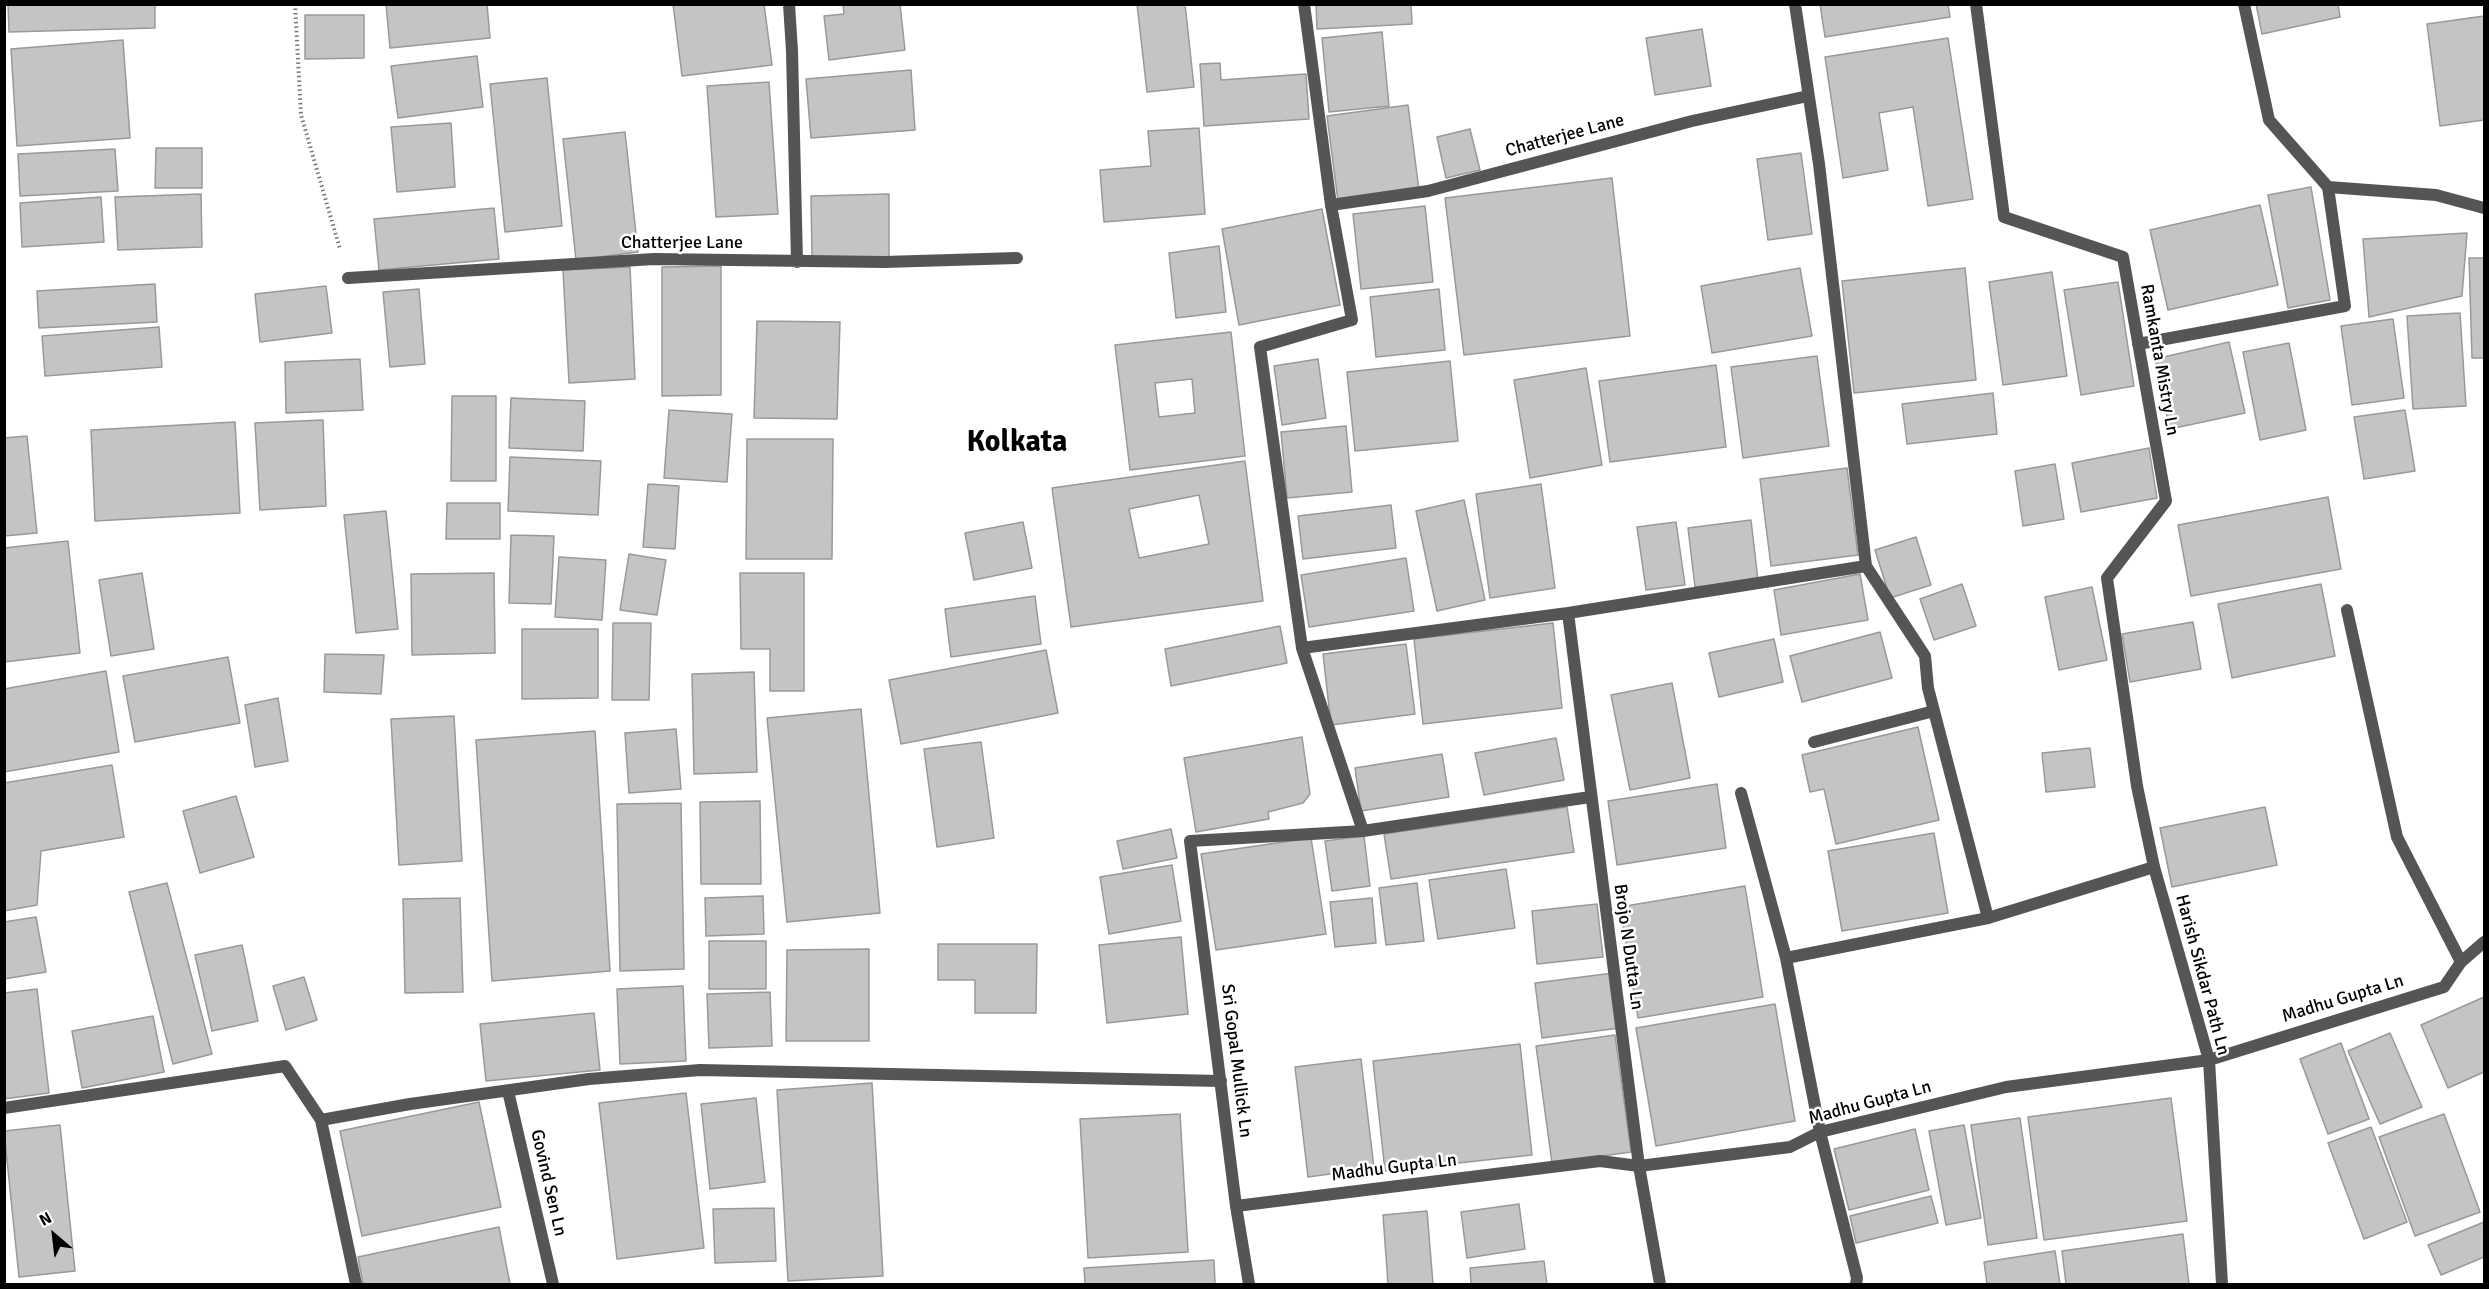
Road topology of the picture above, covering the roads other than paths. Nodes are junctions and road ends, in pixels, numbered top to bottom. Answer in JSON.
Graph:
{"nodes":[{"id":1,"x":789,"y":4,"type":"edge"},
{"id":2,"x":1304,"y":4,"type":"edge"},
{"id":3,"x":1795,"y":4,"type":"edge"},
{"id":4,"x":1976,"y":4,"type":"edge"},
{"id":5,"x":2244,"y":4,"type":"edge"},
{"id":6,"x":1808,"y":96,"type":"junction"},
{"id":7,"x":2328,"y":188,"type":"junction"},
{"id":8,"x":1331,"y":205,"type":"junction"},
{"id":9,"x":2484,"y":208,"type":"edge"},
{"id":10,"x":1017,"y":258,"type":"dead end"},
{"id":11,"x":797,"y":262,"type":"junction"},
{"id":12,"x":348,"y":278,"type":"road end"},
{"id":13,"x":2138,"y":344,"type":"junction"},
{"id":14,"x":1866,"y":566,"type":"junction"},
{"id":15,"x":2348,"y":610,"type":"dead end"},
{"id":16,"x":1569,"y":613,"type":"junction"},
{"id":17,"x":1302,"y":648,"type":"junction"},
{"id":18,"x":1934,"y":711,"type":"junction"},
{"id":19,"x":1814,"y":742,"type":"dead end"},
{"id":20,"x":2137,"y":786,"type":"joint"},
{"id":21,"x":1741,"y":793,"type":"dead end"},
{"id":22,"x":1590,"y":797,"type":"junction"},
{"id":23,"x":1363,"y":831,"type":"junction"},
{"id":24,"x":2154,"y":867,"type":"junction"},
{"id":25,"x":1988,"y":918,"type":"junction"},
{"id":26,"x":2484,"y":942,"type":"edge"},
{"id":27,"x":1786,"y":958,"type":"junction"},
{"id":28,"x":2461,"y":962,"type":"junction"},
{"id":29,"x":2209,"y":1060,"type":"junction"},
{"id":30,"x":1221,"y":1081,"type":"junction"},
{"id":31,"x":508,"y":1091,"type":"junction"},
{"id":32,"x":4,"y":1108,"type":"edge"},
{"id":33,"x":321,"y":1120,"type":"junction"},
{"id":34,"x":1820,"y":1132,"type":"junction"},
{"id":35,"x":1639,"y":1166,"type":"junction"},
{"id":36,"x":1236,"y":1206,"type":"junction"},
{"id":37,"x":356,"y":1284,"type":"edge"},
{"id":38,"x":553,"y":1284,"type":"edge"},
{"id":39,"x":1250,"y":1284,"type":"edge"},
{"id":40,"x":1660,"y":1284,"type":"edge"},
{"id":41,"x":1856,"y":1284,"type":"edge"},
{"id":42,"x":2222,"y":1284,"type":"edge"}],
"edges":[{"from":1,"to":11,"type":"street"},
{"from":2,"to":8,"type":"street"},
{"from":3,"to":6,"type":"street"},
{"from":4,"to":13,"type":"street","name":"Ramkanta Mistry Ln"},
{"from":5,"to":7,"type":"street"},
{"from":6,"to":8,"type":"street","name":"Chatterjee Lane"},
{"from":6,"to":14,"type":"street"},
{"from":7,"to":9,"type":"street"},
{"from":7,"to":13,"type":"street"},
{"from":8,"to":17,"type":"street"},
{"from":10,"to":11,"type":"street","name":"Chatterjee Lane"},
{"from":11,"to":12,"type":"street","name":"Chatterjee Lane"},
{"from":13,"to":20,"type":"street","name":"Ramkanta Mistry Ln"},
{"from":14,"to":16,"type":"street"},
{"from":14,"to":18,"type":"street"},
{"from":15,"to":28,"type":"street"},
{"from":16,"to":17,"type":"street"},
{"from":16,"to":22,"type":"street","name":"Brojo N Dutta Ln"},
{"from":17,"to":23,"type":"street"},
{"from":18,"to":19,"type":"street"},
{"from":18,"to":25,"type":"street"},
{"from":20,"to":24,"type":"street","name":"Harish Sikdar Path Ln"},
{"from":21,"to":27,"type":"street"},
{"from":22,"to":23,"type":"street"},
{"from":22,"to":35,"type":"street","name":"Brojo N Dutta Ln"},
{"from":23,"to":30,"type":"street","name":"Sri Gopal Mullick Ln"},
{"from":24,"to":25,"type":"street"},
{"from":24,"to":29,"type":"street","name":"Harish Sikdar Path Ln"},
{"from":25,"to":27,"type":"street"},
{"from":26,"to":28,"type":"street","name":"Madhu Gupta Ln"},
{"from":27,"to":34,"type":"street"},
{"from":28,"to":29,"type":"street","name":"Madhu Gupta Ln"},
{"from":29,"to":34,"type":"street","name":"Madhu Gupta Ln"},
{"from":29,"to":42,"type":"street","name":"Harish Sikdar Path Ln"},
{"from":30,"to":31,"type":"street"},
{"from":30,"to":36,"type":"street","name":"Sri Gopal Mullick Ln"},
{"from":31,"to":33,"type":"street"},
{"from":31,"to":38,"type":"street","name":"Govind Sen Ln"},
{"from":32,"to":33,"type":"street"},
{"from":33,"to":37,"type":"street"},
{"from":34,"to":35,"type":"street","name":"Madhu Gupta Ln"},
{"from":34,"to":41,"type":"street"},
{"from":35,"to":36,"type":"street","name":"Madhu Gupta Ln"},
{"from":35,"to":40,"type":"street","name":"Brojo N Dutta Ln"},
{"from":36,"to":39,"type":"street","name":"Sri Gopal Mullick Ln"}]}
